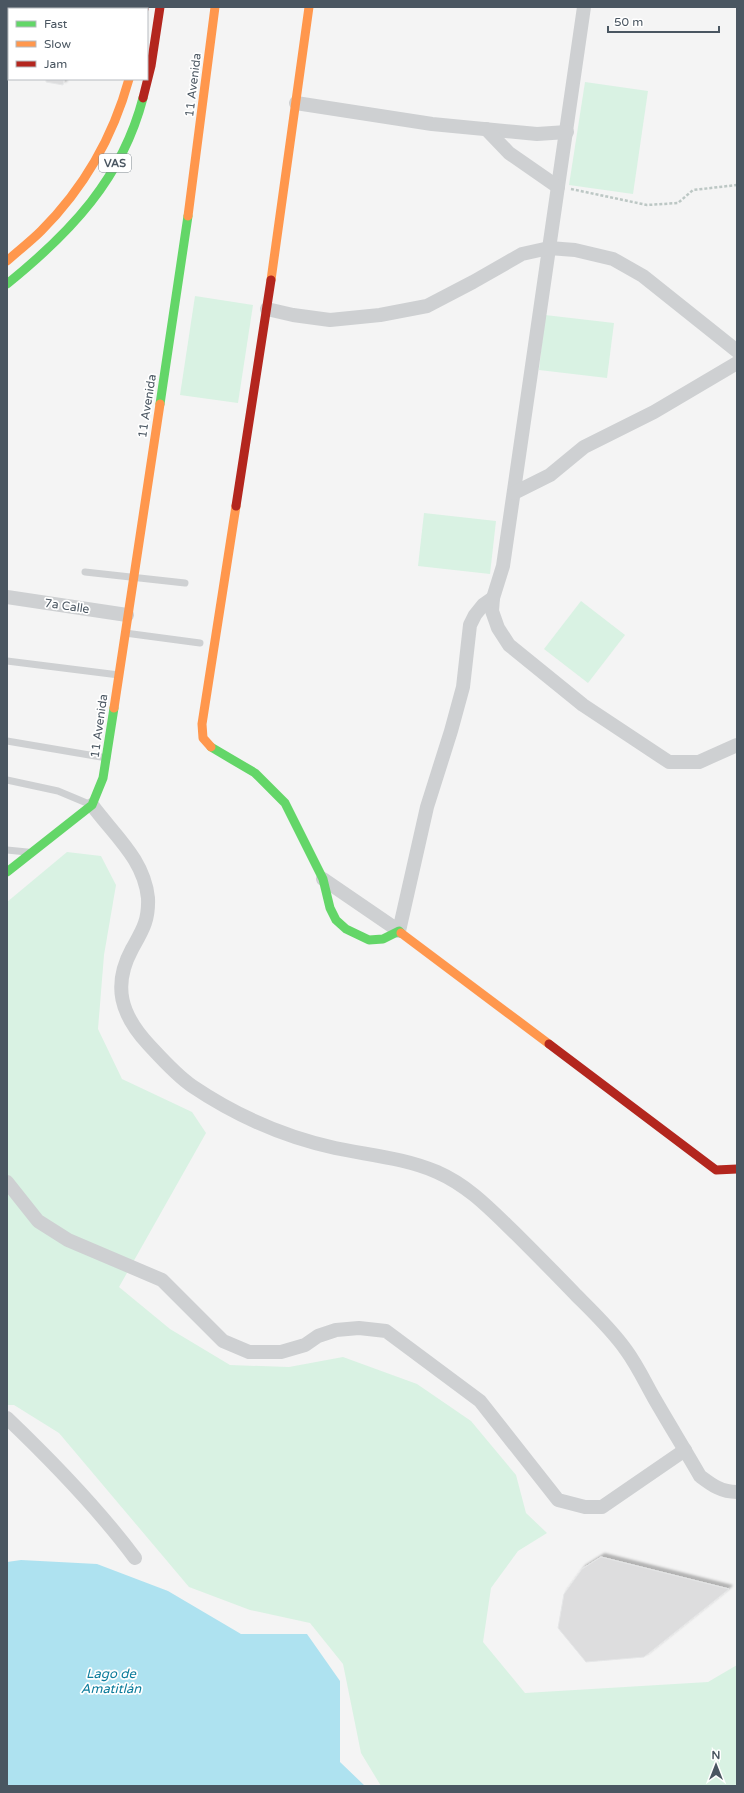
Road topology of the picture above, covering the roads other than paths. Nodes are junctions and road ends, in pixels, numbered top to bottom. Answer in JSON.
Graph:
{"nodes":[{"id":1,"x":160,"y":7,"type":"edge"},
{"id":2,"x":215,"y":7,"type":"edge"},
{"id":3,"x":309,"y":7,"type":"edge"},
{"id":4,"x":584,"y":7,"type":"edge"},
{"id":5,"x":129,"y":80,"type":"edge"},
{"id":6,"x":148,"y":80,"type":"edge"},
{"id":7,"x":148,"y":80,"type":"edge"},
{"id":8,"x":296,"y":103,"type":"junction"},
{"id":9,"x":486,"y":129,"type":"junction"},
{"id":10,"x":567,"y":132,"type":"junction"},
{"id":11,"x":558,"y":187,"type":"junction"},
{"id":12,"x":549,"y":248,"type":"junction"},
{"id":13,"x":7,"y":261,"type":"edge"},
{"id":14,"x":7,"y":284,"type":"edge"},
{"id":15,"x":267,"y":309,"type":"junction"},
{"id":16,"x":737,"y":352,"type":"edge"},
{"id":17,"x":737,"y":363,"type":"edge"},
{"id":18,"x":514,"y":493,"type":"junction"},
{"id":19,"x":85,"y":572,"type":"dead end"},
{"id":20,"x":133,"y":577,"type":"junction"},
{"id":21,"x":185,"y":583,"type":"dead end"},
{"id":22,"x":7,"y":597,"type":"edge"},
{"id":23,"x":493,"y":598,"type":"junction"},
{"id":24,"x":127,"y":615,"type":"junction"},
{"id":25,"x":124,"y":633,"type":"junction"},
{"id":26,"x":200,"y":644,"type":"dead end"},
{"id":27,"x":7,"y":661,"type":"edge"},
{"id":28,"x":119,"y":675,"type":"junction"},
{"id":29,"x":7,"y":742,"type":"edge"},
{"id":30,"x":737,"y":745,"type":"edge"},
{"id":31,"x":107,"y":758,"type":"junction"},
{"id":32,"x":7,"y":780,"type":"edge"},
{"id":33,"x":92,"y":805,"type":"junction"},
{"id":34,"x":7,"y":850,"type":"edge"},
{"id":35,"x":29,"y":853,"type":"junction"},
{"id":36,"x":7,"y":872,"type":"edge"},
{"id":37,"x":323,"y":879,"type":"junction"},
{"id":38,"x":399,"y":931,"type":"junction"},
{"id":39,"x":737,"y":1169,"type":"edge"},
{"id":40,"x":7,"y":1182,"type":"edge"},
{"id":41,"x":7,"y":1418,"type":"edge"},
{"id":42,"x":685,"y":1450,"type":"junction"},
{"id":43,"x":737,"y":1492,"type":"edge"},
{"id":44,"x":135,"y":1558,"type":"dead end"}],
"edges":[{"from":1,"to":7,"type":"main road","number":"VAS"},
{"from":2,"to":20,"type":"main road","name":"11 Avenida"},
{"from":3,"to":8,"type":"main road"},
{"from":4,"to":10,"type":"street"},
{"from":5,"to":13,"type":"main road","number":"VAS"},
{"from":6,"to":14,"type":"main road","number":"VAS"},
{"from":8,"to":9,"type":"street"},
{"from":8,"to":15,"type":"main road"},
{"from":9,"to":10,"type":"street"},
{"from":9,"to":11,"type":"street"},
{"from":10,"to":11,"type":"street"},
{"from":11,"to":12,"type":"street"},
{"from":12,"to":15,"type":"street"},
{"from":12,"to":16,"type":"street"},
{"from":12,"to":18,"type":"street"},
{"from":15,"to":37,"type":"main road"},
{"from":17,"to":18,"type":"street"},
{"from":18,"to":23,"type":"street"},
{"from":19,"to":20,"type":"lane"},
{"from":20,"to":21,"type":"lane"},
{"from":20,"to":24,"type":"main road","name":"11 Avenida"},
{"from":22,"to":24,"type":"street","name":"7a Calle"},
{"from":23,"to":30,"type":"street"},
{"from":23,"to":38,"type":"street"},
{"from":24,"to":25,"type":"main road","name":"11 Avenida"},
{"from":25,"to":26,"type":"lane"},
{"from":25,"to":28,"type":"main road","name":"11 Avenida"},
{"from":27,"to":28,"type":"lane"},
{"from":28,"to":31,"type":"main road","name":"11 Avenida"},
{"from":29,"to":31,"type":"lane"},
{"from":31,"to":33,"type":"main road","name":"11 Avenida"},
{"from":32,"to":33,"type":"lane"},
{"from":33,"to":35,"type":"main road"},
{"from":33,"to":42,"type":"street"},
{"from":34,"to":35,"type":"lane"},
{"from":35,"to":36,"type":"main road"},
{"from":37,"to":38,"type":"street"},
{"from":37,"to":38,"type":"main road"},
{"from":38,"to":39,"type":"main road"},
{"from":40,"to":42,"type":"street"},
{"from":41,"to":44,"type":"street"},
{"from":42,"to":43,"type":"street"}]}
